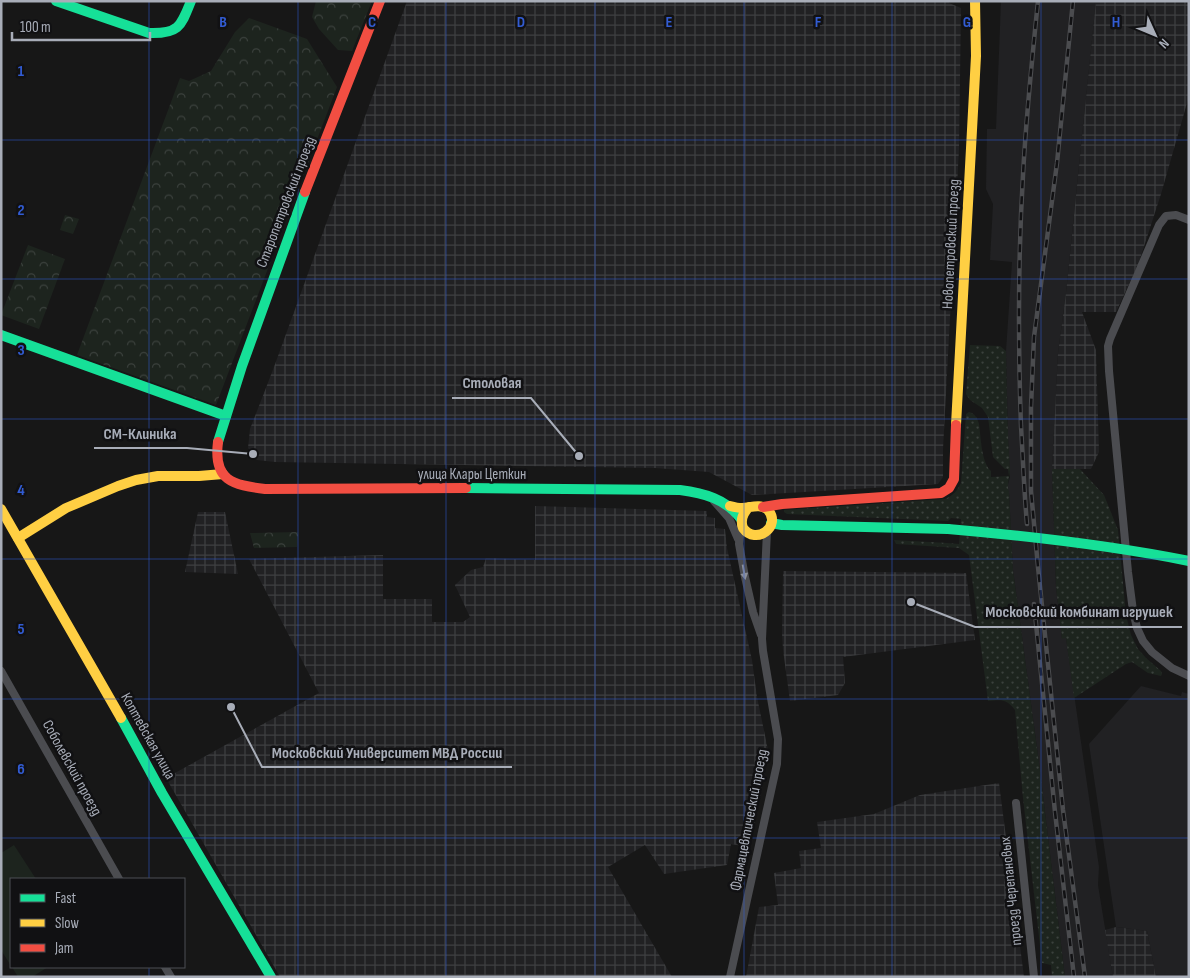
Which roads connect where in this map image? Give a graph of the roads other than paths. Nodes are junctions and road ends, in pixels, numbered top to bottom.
1 (56, 1) edge
2 (191, 1) edge
3 (380, 1) edge
4 (976, 1) edge
5 (1189, 220) edge
6 (1, 335) edge
7 (226, 416) junction
8 (223, 474) junction
9 (709, 496) junction
10 (724, 504) junction
11 (749, 507) junction
12 (763, 507) junction
13 (1, 510) edge
14 (741, 521) junction
15 (769, 527) junction
16 (18, 538) junction
17 (739, 544) junction
18 (1189, 560) edge
19 (762, 639) junction
20 (1, 671) edge
21 (1187, 675) edge
22 (1016, 803) dead end
23 (118, 878) edge
24 (271, 977) edge
25 (730, 977) edge
26 (1034, 977) edge

1 - 2 street
3 - 7 street, Старопетровский проезд
4 - 12 street, Новопетровский проезд
5 - 21 street
6 - 7 street
7 - 8 street
8 - 9 street, улица Клары Цеткин
8 - 16 street
9 - 10 street, улица Клары Цеткин
9 - 17 street, Фармацевтический проезд
10 - 11 street, улица Клары Цеткин
10 - 14 street, улица Клары Цеткин
11 - 12 street
11 - 14 street
12 - 15 street
13 - 16 street, Коптевская улица
14 - 15 street
14 - 17 street, Фармацевтический проезд
15 - 18 street, bridge
15 - 19 street, Фармацевтический проезд
16 - 24 street, Коптевская улица
17 -> 19 street, Фармацевтический проезд
19 - 25 street, Фармацевтический проезд
20 - 23 street, Соболевский проезд
22 - 26 street, проезд Черепановых

